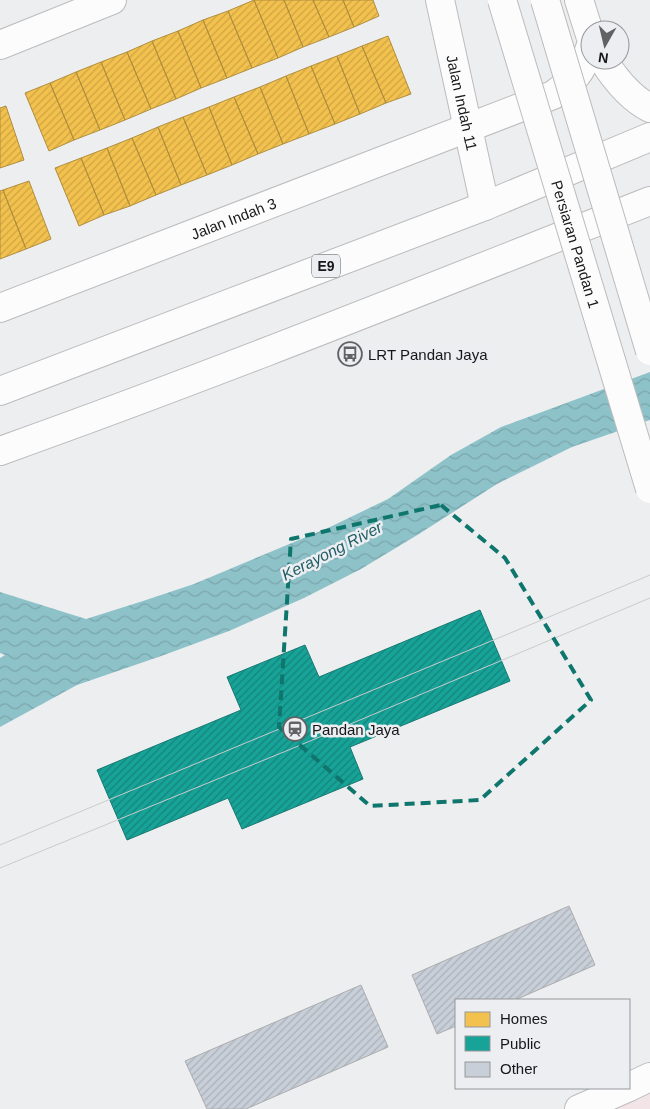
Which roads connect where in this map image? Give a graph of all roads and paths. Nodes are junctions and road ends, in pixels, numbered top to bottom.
1 (112, 0) edge
2 (440, 0) edge
3 (502, 0) edge
4 (546, 0) edge
5 (579, 0) edge
6 (585, 20) edge
7 (0, 45) edge
8 (581, 70) edge
9 (609, 70) edge
10 (650, 108) edge
11 (467, 128) junction
12 (650, 137) edge
13 (650, 201) edge
14 (485, 206) junction
15 (0, 308) edge
16 (650, 351) edge
17 (0, 391) edge
18 (0, 451) edge
19 (650, 489) edge
20 (650, 1077) edge
21 (630, 1086) edge
22 (624, 1089) edge
23 (579, 1109) edge

1 - 7 main road
2 - 11 main road, Jalan Indah 11
3 - 19 main road, Persiaran Pandan 1, bridge
4 - 16 main road, bridge
5 - 6 main road
8 - 11 main road, Jalan Indah 3
9 - 10 main road
11 - 14 main road, Jalan Indah 11
11 - 15 main road, Jalan Indah 3
12 - 14 main road, E9
13 - 18 main road
14 - 17 main road, E9
20 - 21 main road
22 - 23 main road

